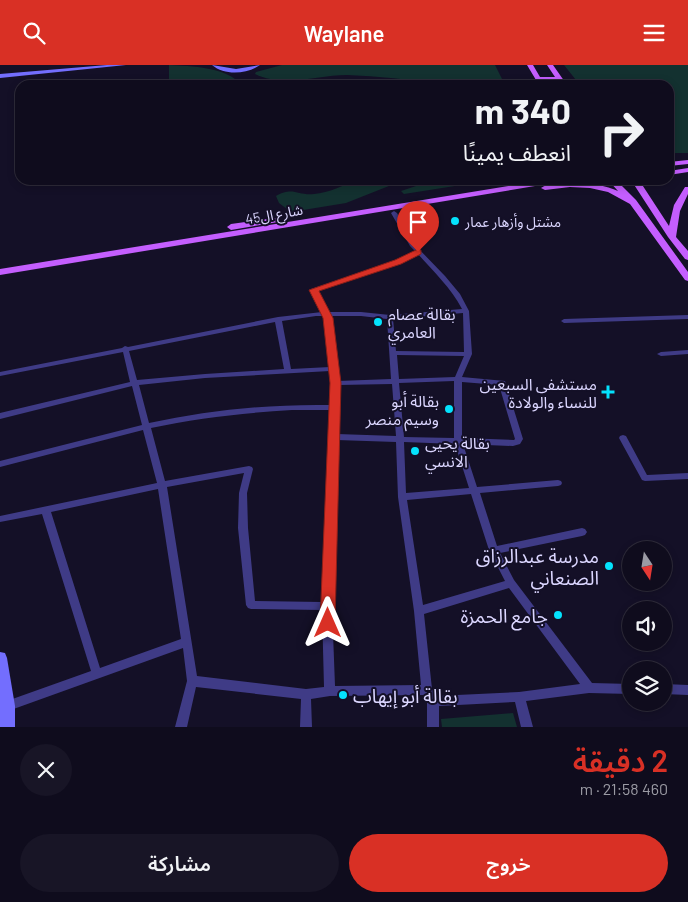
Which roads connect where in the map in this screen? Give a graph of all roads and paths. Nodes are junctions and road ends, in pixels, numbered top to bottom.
1 (98, 65) edge
2 (124, 65) edge
3 (258, 65) edge
4 (268, 65) edge
5 (213, 66) edge
6 (531, 67) edge
7 (551, 67) edge
8 (249, 69) junction
9 (0, 74) edge
10 (538, 80) edge
11 (541, 80) edge
12 (555, 80) edge
13 (560, 80) edge
14 (688, 158) edge
15 (674, 159) edge
16 (688, 163) edge
17 (674, 164) edge
18 (688, 170) edge
19 (674, 172) edge
20 (488, 185) edge
21 (511, 185) edge
22 (528, 185) edge
23 (554, 185) edge
24 (598, 185) edge
25 (617, 185) edge
26 (644, 185) edge
27 (688, 189) edge
28 (633, 202) junction
29 (394, 213) junction
30 (298, 221) junction
31 (672, 237) junction
32 (418, 252) junction
33 (688, 257) edge
34 (0, 265) edge
35 (0, 272) edge
36 (688, 278) edge
37 (466, 311) junction
38 (326, 314) junction
39 (390, 317) junction
40 (688, 317) edge
41 (278, 319) junction
42 (564, 321) dead end
43 (124, 349) junction
44 (688, 352) edge
45 (392, 353) junction
46 (468, 354) junction
47 (661, 354) dead end
48 (334, 369) junction
49 (288, 372) junction
50 (0, 374) edge
51 (458, 379) junction
52 (394, 382) junction
53 (134, 383) junction
54 (335, 383) junction
55 (335, 408) junction
56 (0, 416) edge
57 (144, 426) junction
58 (334, 437) junction
59 (623, 438) dead end
60 (400, 440) junction
61 (458, 441) junction
62 (0, 464) edge
63 (688, 477) edge
64 (558, 483) dead end
65 (162, 485) junction
66 (475, 491) junction
67 (402, 497) junction
68 (46, 511) junction
69 (0, 519) edge
70 (582, 532) dead end
71 (494, 550) junction
72 (511, 583) junction
73 (327, 606) junction
74 (419, 611) junction
75 (187, 642) junction
76 (0, 658) edge
77 (97, 674) junction
78 (192, 681) junction
79 (589, 688) junction
80 (622, 689) edge
81 (672, 689) edge
82 (428, 690) junction
83 (688, 690) edge
84 (330, 691) junction
85 (306, 694) junction
86 (519, 697) junction
87 (433, 701) junction
88 (8, 706) junction
89 (7, 727) edge
90 (181, 727) edge
91 (306, 727) edge
92 (433, 727) edge
93 (527, 727) edge

1 - 9 street
2 - 9 street
3 - 8 street
4 - 8 street
5 - 8 street
6 - 7 main road
6 - 10 main road
7 - 13 main road
11 - 12 main road
14 - 15 main road
16 - 17 main road
18 - 19 main road
20 - 30 main road
21 - 30 main road, شارع ال45
22 - 30 main road, شارع ال45
23 - 29 main road
24 - 28 main road
25 - 28 main road
26 - 31 main road
27 - 31 main road
28 - 36 main road
29 - 30 main road
29 - 32 street
30 - 34 main road, شارع ال45
30 - 35 main road, شارع ال45
31 - 33 main road
32 - 37 street
32 - 38 street
37 - 39 street
37 - 46 street
38 - 39 street
38 - 41 street
38 - 48 street
39 - 45 street
40 - 42 street
41 - 43 street
41 - 49 street
43 - 50 street
43 - 53 street
44 - 47 street
45 - 46 street
45 - 52 street
46 - 51 street
48 - 49 street
48 - 54 street
49 - 53 street
51 - 52 street
51 - 61 street
51 - 61 street
52 - 54 street
52 - 60 street
53 - 56 street
53 - 57 street
54 - 55 street
55 - 57 street
55 - 58 street
57 - 62 street
57 - 65 street
58 - 60 street
58 - 73 street
59 - 63 street
60 - 61 street
60 - 67 street
61 - 66 street
64 - 66 street
65 - 68 street
65 - 73 street
65 - 75 street
66 - 67 street
66 - 71 street
67 - 74 street
68 - 69 street
68 - 77 street
70 - 71 street
71 - 72 street
72 - 74 street
72 - 79 street
73 - 84 street
74 - 82 street
75 - 77 street
75 - 78 street
76 - 88 street
77 - 88 street
78 - 85 street
78 - 90 street
79 - 80 street
79 - 86 street
81 - 83 street
82 - 84 street
82 - 87 street
84 - 85 street
85 - 91 street
86 - 87 street
86 - 93 street
87 - 92 street
88 - 89 street

